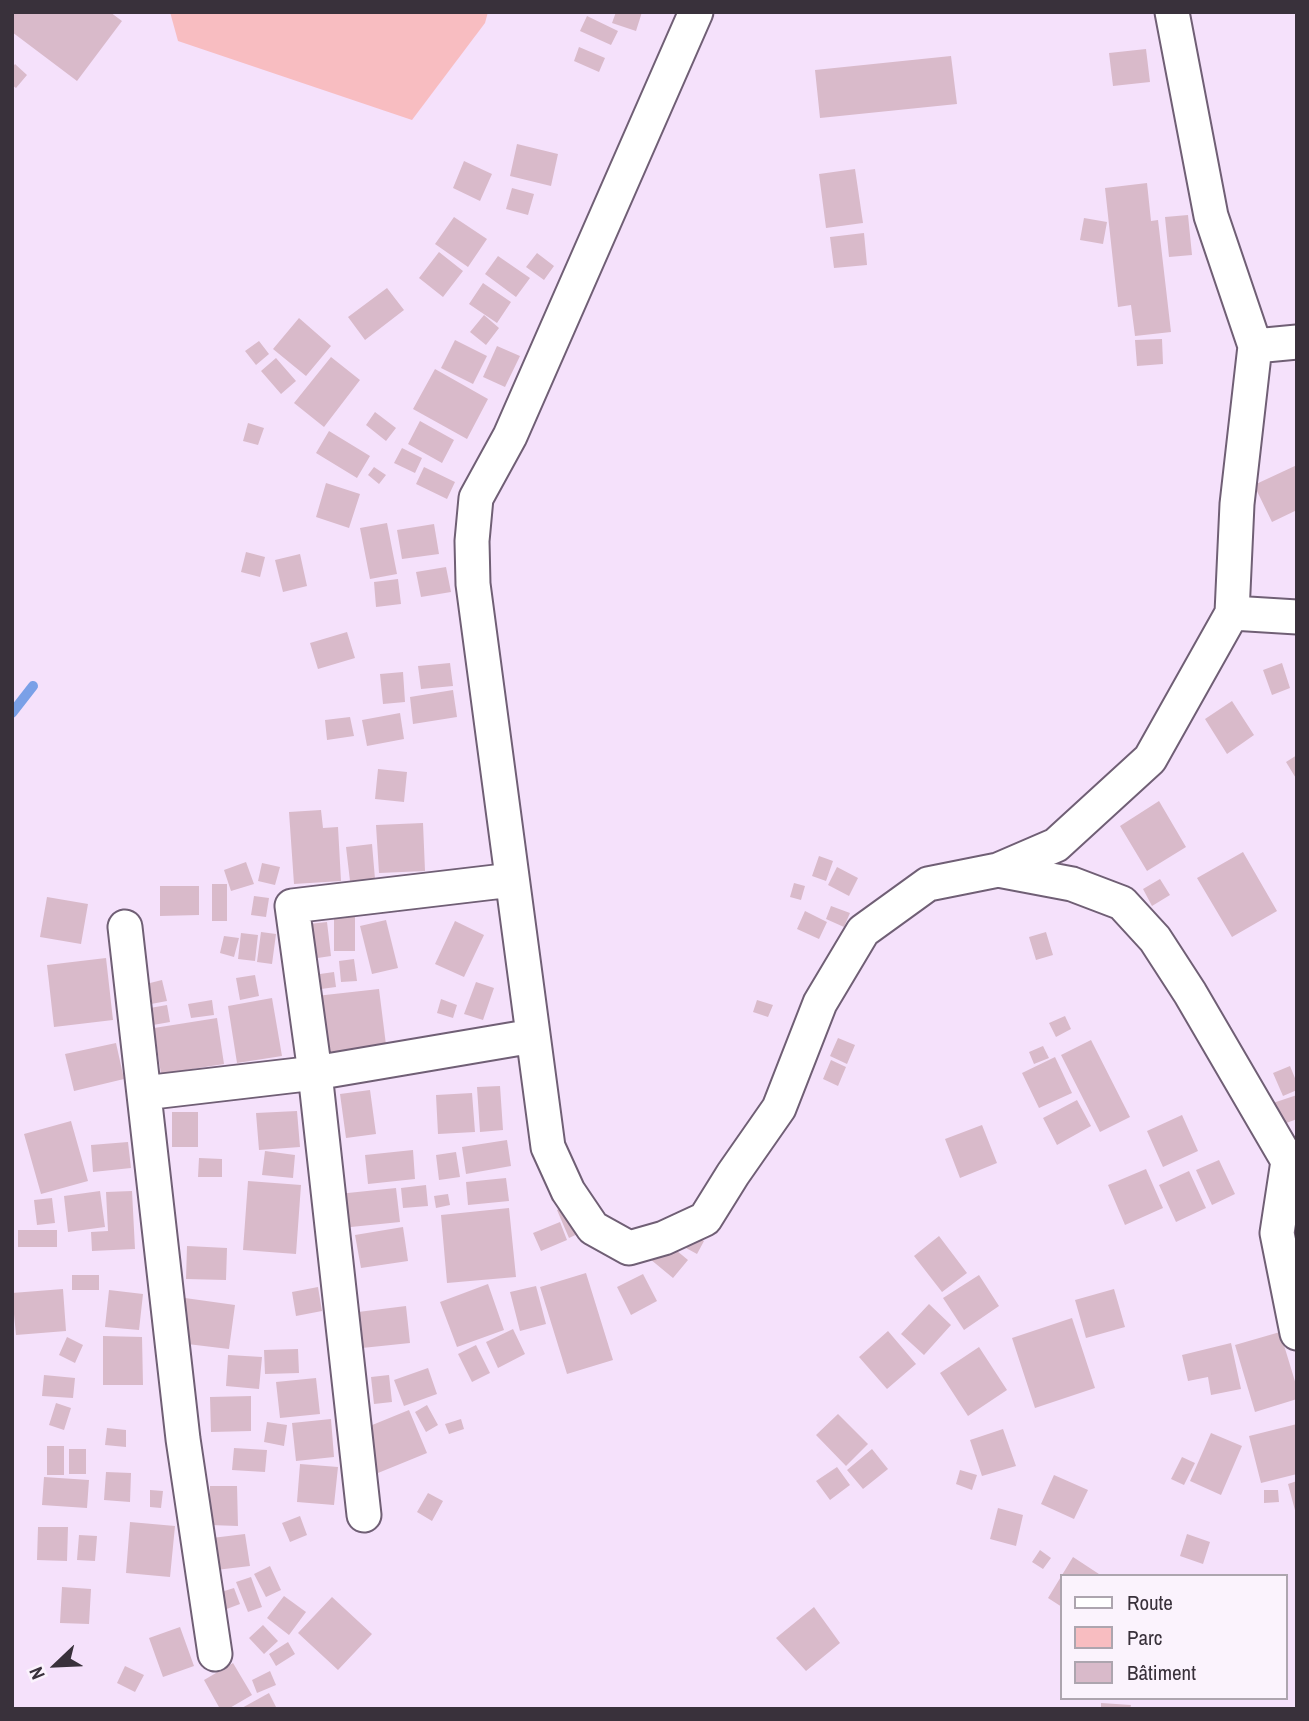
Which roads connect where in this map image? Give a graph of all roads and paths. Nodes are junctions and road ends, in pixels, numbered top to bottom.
1 (695, 12) edge
2 (1172, 12) edge
3 (1297, 342) edge
4 (1255, 346) junction
5 (1232, 612) junction
6 (1297, 617) edge
7 (998, 870) junction
8 (512, 880) junction
9 (125, 927) dead end
10 (533, 1036) junction
11 (315, 1073) junction
12 (144, 1093) junction
13 (1292, 1165) edge
14 (1297, 1332) edge
15 (364, 1515) dead end
16 (215, 1654) dead end

1 - 8 street
2 - 4 street
3 - 4 street
4 - 5 street
5 - 6 street
5 - 7 street
7 - 10 street
7 - 13 street
8 - 10 street
8 - 11 street
9 - 12 street
10 - 11 street
11 - 12 street
11 - 15 street
12 - 16 street
13 - 14 street

